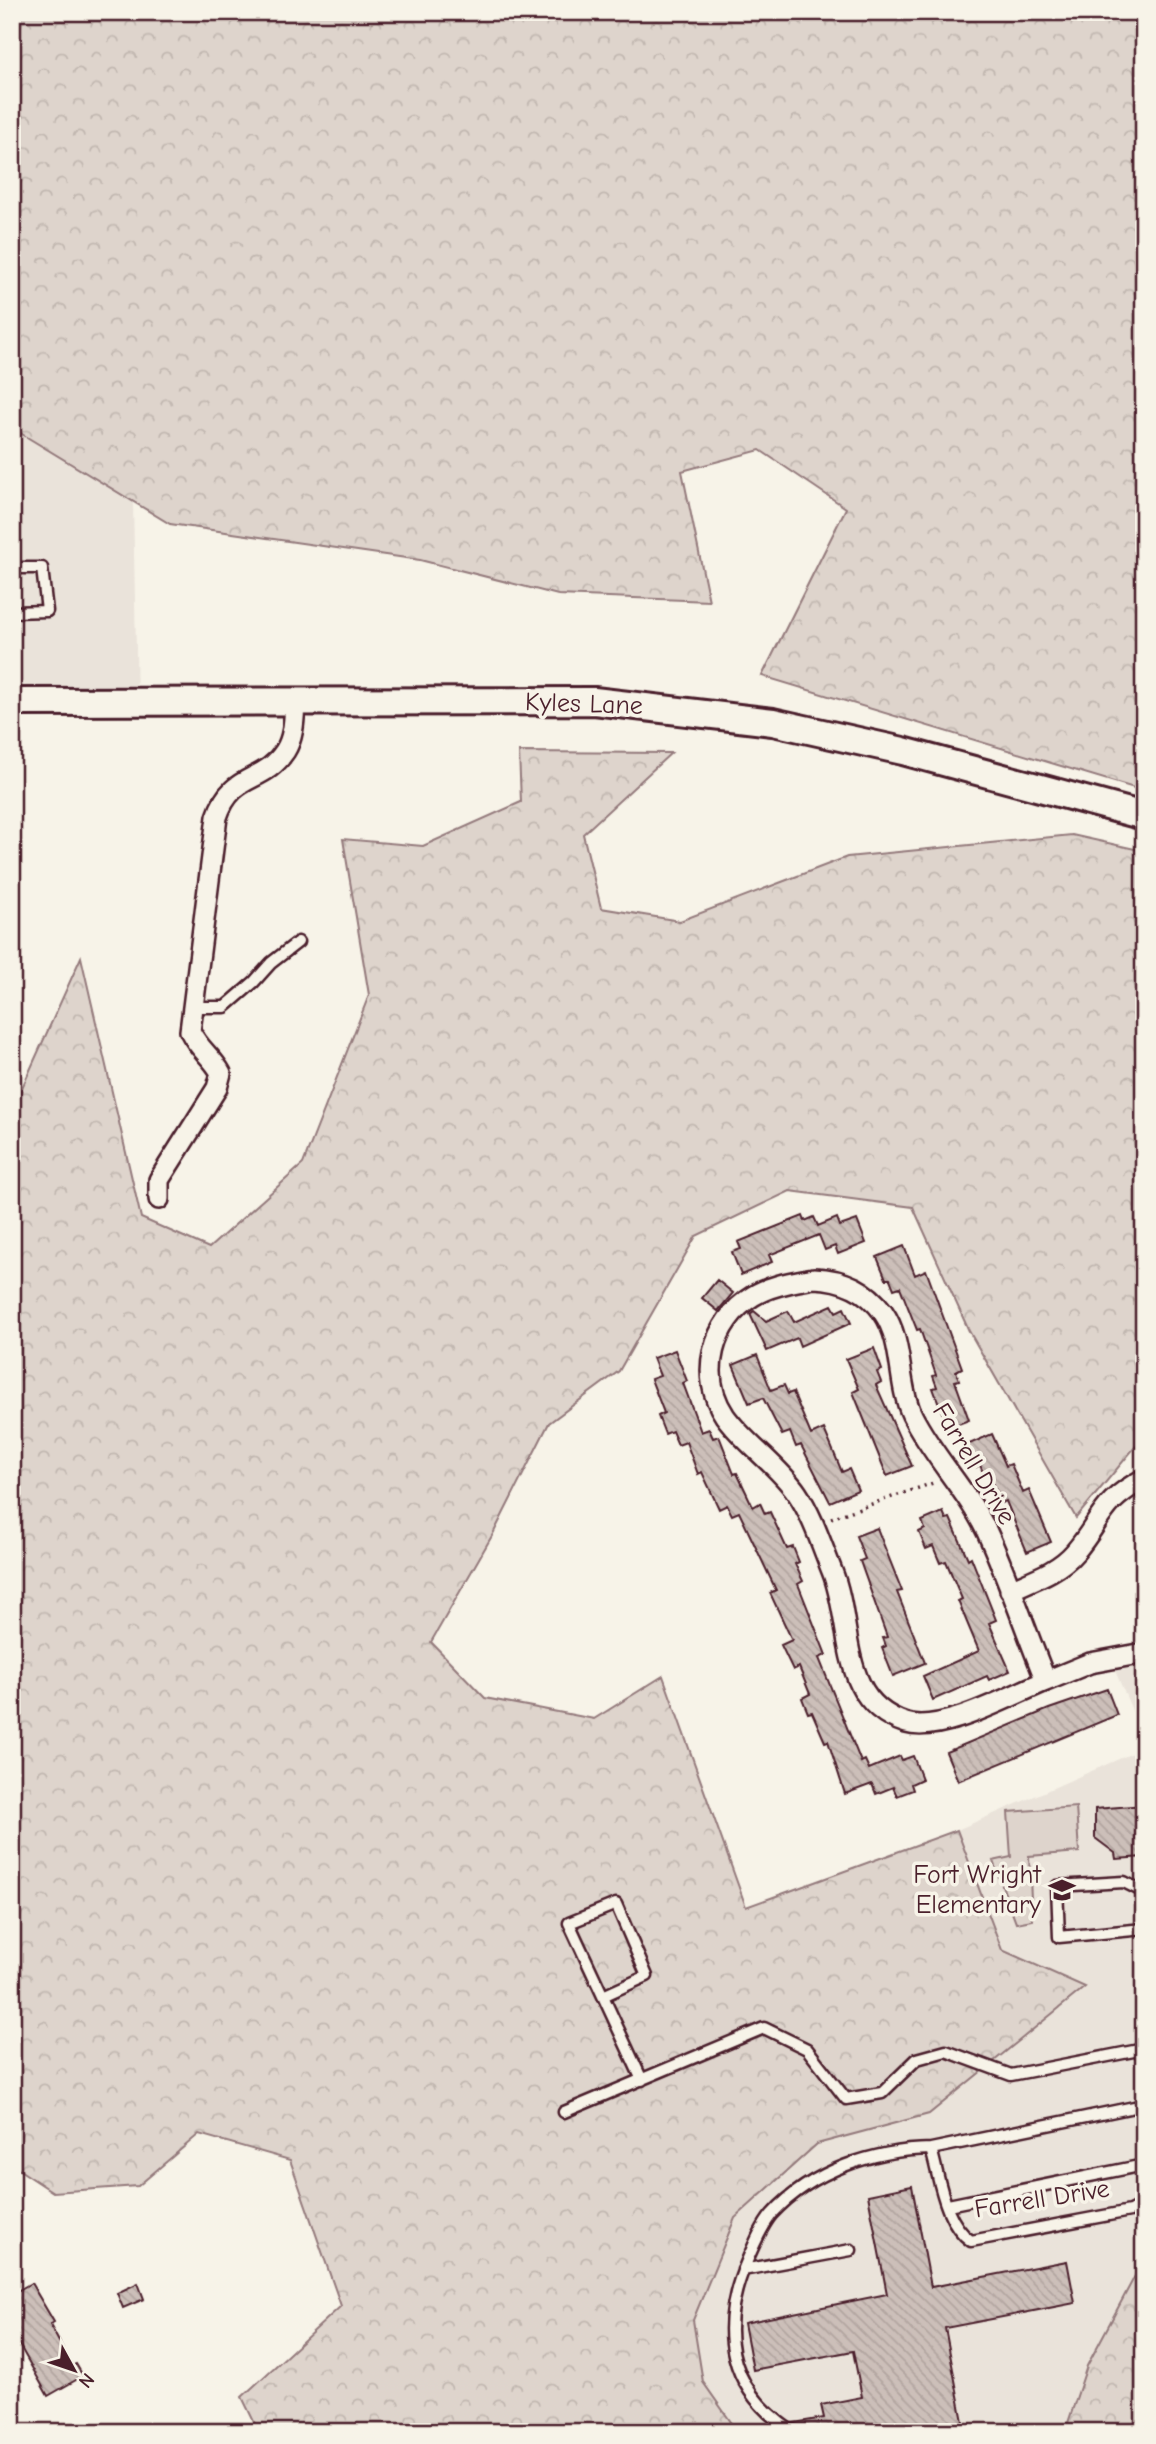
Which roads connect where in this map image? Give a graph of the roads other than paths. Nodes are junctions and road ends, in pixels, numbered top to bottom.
1 (12, 568) edge
2 (12, 612) edge
3 (12, 702) edge
4 (295, 703) junction
5 (1144, 816) edge
6 (298, 942) dead end
7 (193, 1007) junction
8 (159, 1199) dead end
9 (1144, 1479) edge
10 (1010, 1590) junction
11 (1144, 1653) edge
12 (1046, 1681) junction
13 (1144, 1892) edge
14 (1144, 1929) edge
15 (603, 1996) junction
16 (1144, 2049) edge
17 (642, 2080) junction
18 (1144, 2105) edge
19 (564, 2112) dead end
20 (931, 2149) junction
21 (1144, 2165) edge
22 (1144, 2204) edge
23 (948, 2205) junction
24 (851, 2250) dead end
25 (743, 2270) junction
26 (793, 2432) edge

1 - 2 lane
3 - 4 main road, Kyles Lane
4 - 5 main road, Kyles Lane
4 - 7 street
6 - 7 lane
7 - 8 street
9 - 10 street
10 - 12 street, Farrell Drive
10 - 12 street, Farrell Drive
11 - 12 street, Farrell Drive
13 - 14 lane
15 - 15 lane
15 - 17 lane
16 - 17 lane
17 - 19 lane
18 - 20 lane
20 - 23 lane, Farrell Drive
20 - 25 lane
21 - 23 lane
22 - 23 lane, Farrell Drive
24 - 25 lane
25 - 26 lane

